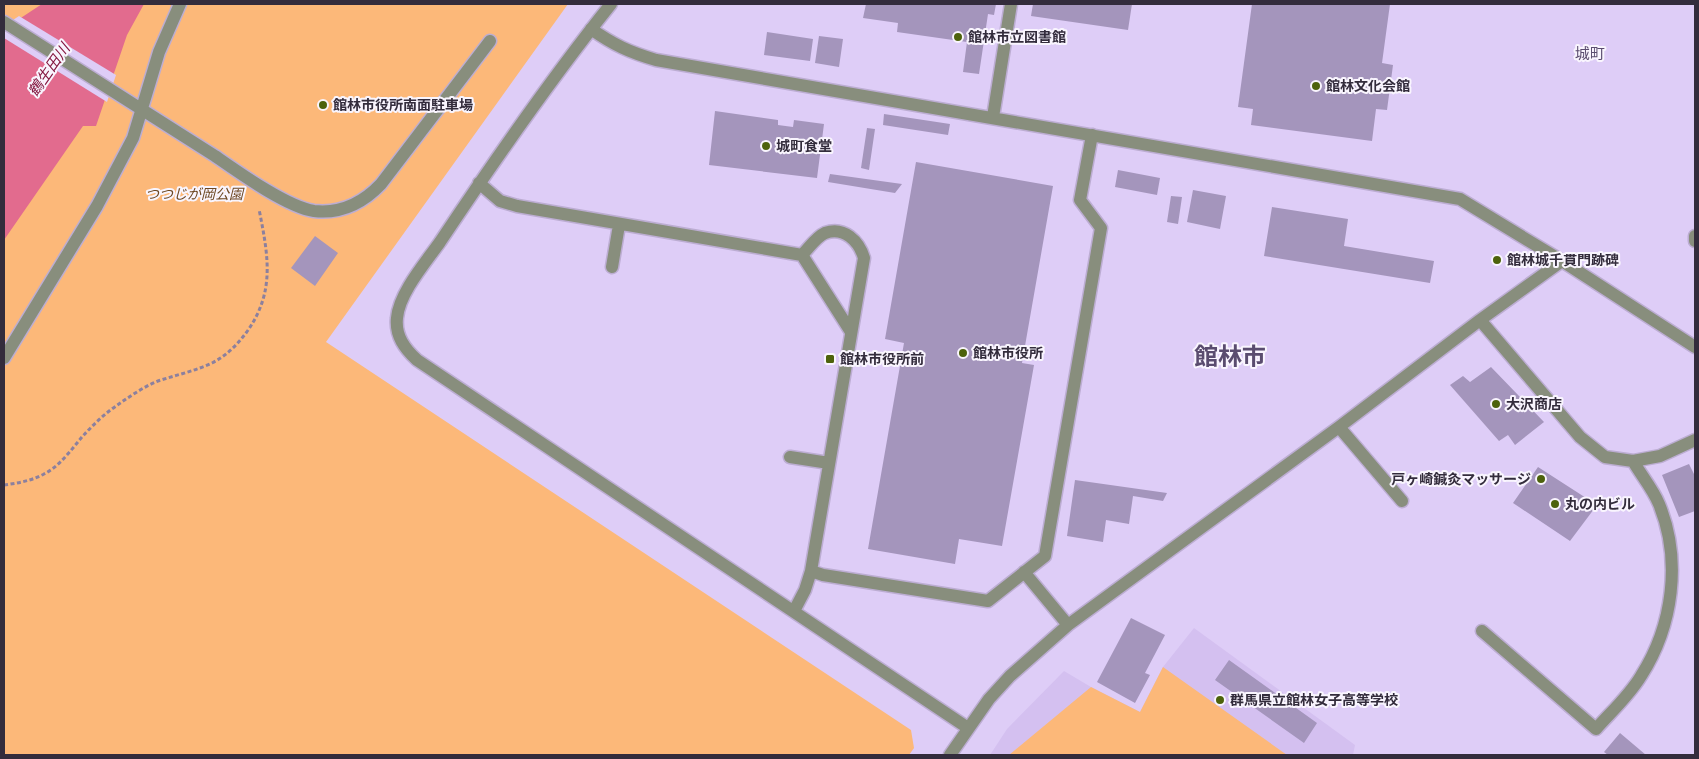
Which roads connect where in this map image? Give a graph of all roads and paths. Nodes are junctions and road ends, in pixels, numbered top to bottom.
1 (180, 4) edge
2 (611, 4) edge
3 (1011, 4) edge
4 (4, 22) edge
5 (591, 29) junction
6 (490, 41) dead end
7 (142, 110) junction
8 (993, 117) junction
9 (1092, 135) junction
10 (253, 181) junction
11 (479, 183) junction
12 (619, 225) junction
13 (1695, 236) edge
14 (1695, 242) edge
15 (802, 256) junction
16 (1562, 261) junction
17 (612, 267) dead end
18 (1480, 320) junction
19 (851, 332) junction
20 (1695, 347) edge
21 (4, 358) edge
22 (1339, 427) junction
23 (1695, 440) edge
24 (790, 457) dead end
25 (1633, 461) junction
26 (829, 463) junction
27 (4, 485) edge
28 (1402, 501) dead end
29 (811, 571) junction
30 (1024, 572) junction
31 (794, 612) junction
32 (1068, 625) junction
33 (1482, 631) dead end
34 (968, 728) junction
35 (950, 755) edge

1 - 7 street
2 - 5 street
3 - 8 street
4 - 7 street
5 - 8 street
5 - 11 street
6 - 10 street
7 - 10 street
7 - 21 street
8 - 9 street
9 - 16 street
9 - 30 street
10 - 27 path
11 - 12 street
11 - 31 street
12 - 15 street
12 - 17 street
13 - 14 street
15 - 19 street
15 - 19 street
16 - 18 street
16 - 20 street
18 - 22 street
18 - 25 street
19 - 26 street
22 - 28 street
22 - 32 street
23 - 25 street
24 - 26 street
25 - 33 street
26 - 29 street
29 - 30 street
29 - 31 street
30 - 32 street
31 - 34 street
32 - 34 street
34 - 35 street

